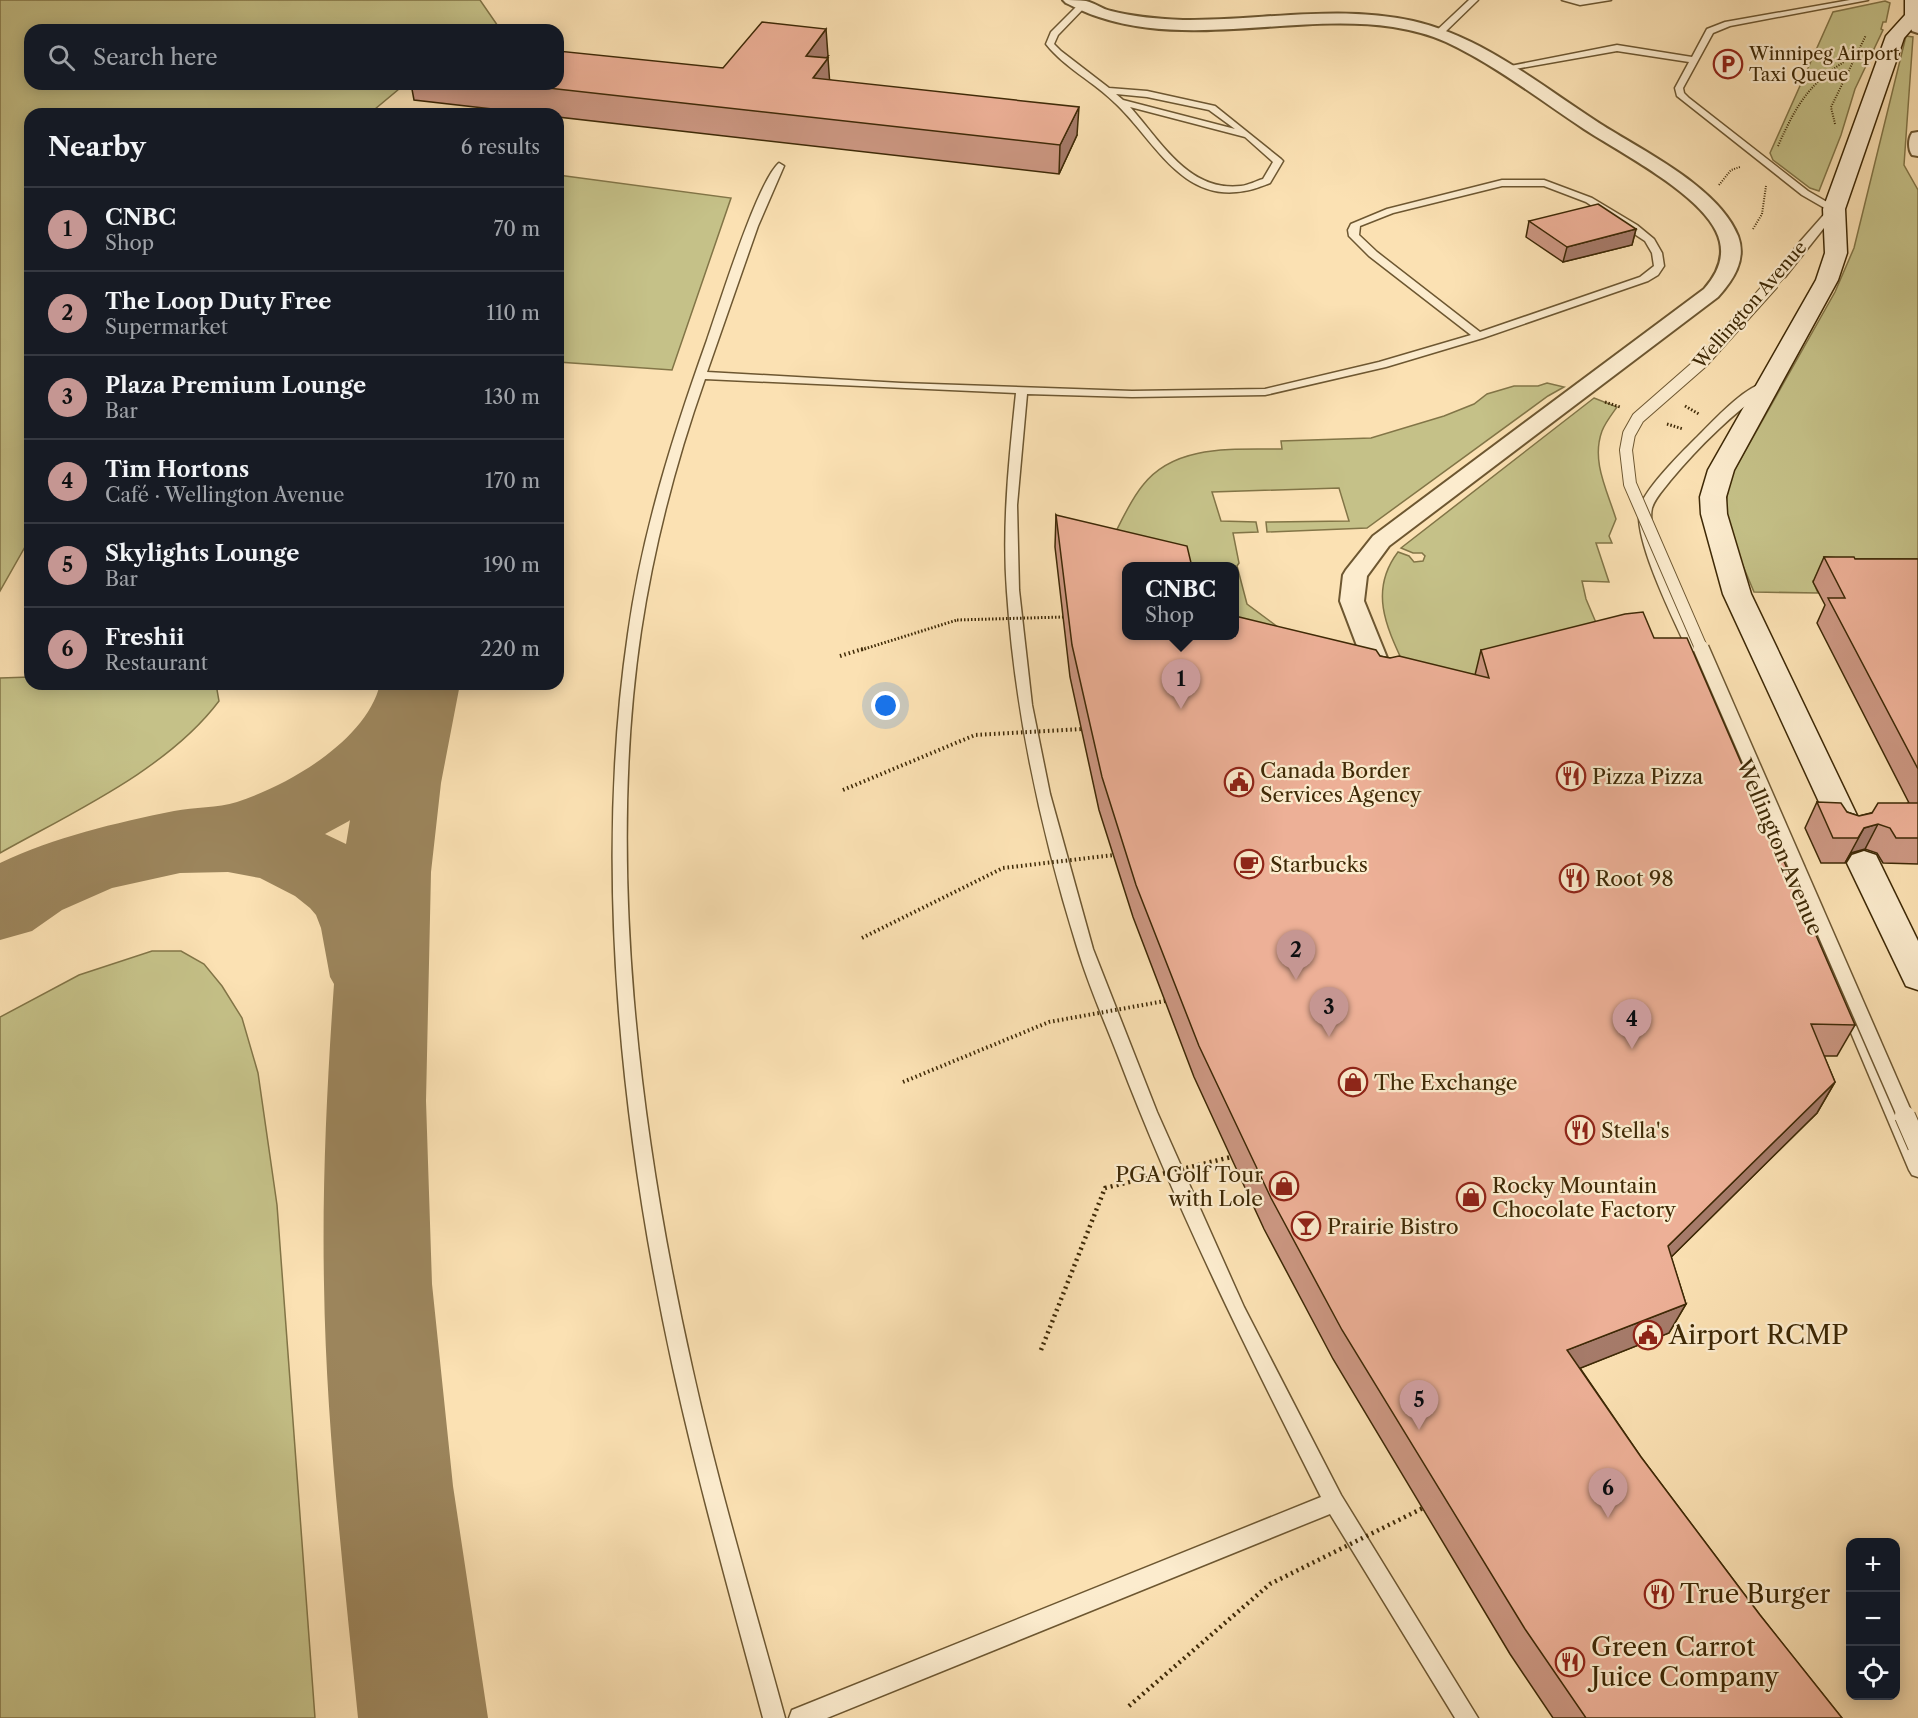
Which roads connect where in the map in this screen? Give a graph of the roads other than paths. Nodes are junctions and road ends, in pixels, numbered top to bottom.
1 (1474, 0) edge
2 (1566, 0) edge
3 (1607, 0) edge
4 (1864, 0) edge
5 (1077, 3) edge
6 (1916, 16) edge
7 (1439, 33) junction
8 (1694, 60) junction
9 (1504, 68) junction
10 (1105, 90) junction
11 (1121, 102) junction
12 (1248, 135) junction
13 (1918, 137) edge
14 (1918, 151) edge
15 (778, 166) dead end
16 (1834, 209) junction
17 (1479, 336) junction
18 (699, 375) junction
19 (1773, 379) junction
20 (1022, 389) junction
21 (1383, 680) edge
22 (1847, 828) edge
23 (1864, 863) dead end
24 (1918, 977) edge
25 (1918, 1146) edge
26 (1918, 1170) edge
27 (1334, 1502) junction
28 (774, 1718) edge
29 (800, 1718) edge
30 (1467, 1718) edge

1 - 7 lane
2 - 3 lane
4 - 8 lane
5 - 7 street
5 - 10 lane
6 - 16 main road, Wellington Avenue
7 - 9 street
8 - 9 lane
8 - 16 lane
9 - 21 street
10 - 11 lane
10 - 12 lane
11 - 12 lane
11 - 12 lane
13 - 14 street
15 - 18 lane
16 - 19 main road, Wellington Avenue
16 - 25 lane, Wellington Avenue, bridge
17 - 17 lane
17 - 20 lane
18 - 20 lane
18 - 28 lane
19 - 22 main road, Wellington Avenue
19 - 26 lane, Wellington Avenue
20 - 27 lane
23 - 24 main road
27 - 29 lane
27 - 30 lane

